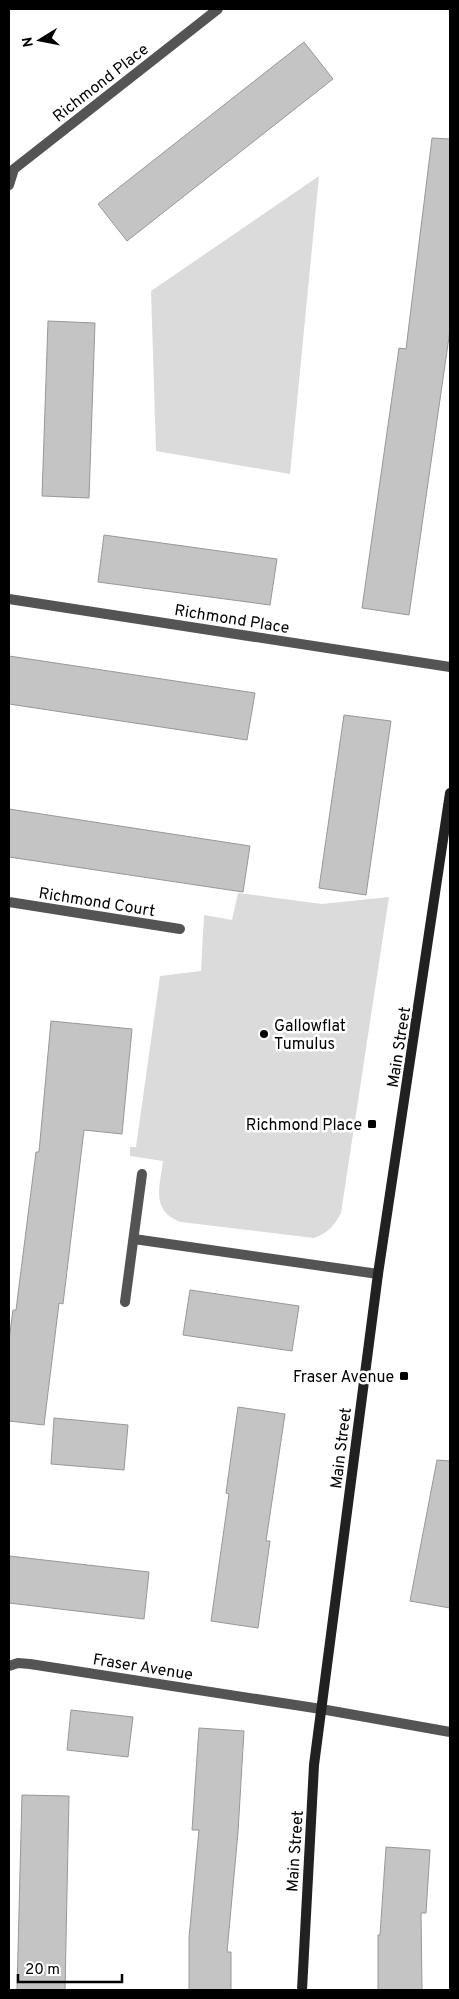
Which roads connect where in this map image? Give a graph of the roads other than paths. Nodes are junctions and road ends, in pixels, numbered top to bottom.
1 (218, 9) edge
2 (9, 185) edge
3 (9, 599) edge
4 (450, 667) edge
5 (450, 793) edge
6 (9, 902) edge
7 (180, 929) dead end
8 (142, 1174) dead end
9 (134, 1239) junction
10 (378, 1274) junction
11 (125, 1302) dead end
12 (9, 1666) edge
13 (321, 1709) junction
14 (450, 1732) edge
15 (302, 1990) edge

1 - 2 street, Richmond Place
3 - 4 street, Richmond Place
5 - 10 main road, Main Street
6 - 7 street, Richmond Court
8 - 9 street
9 - 10 street
9 - 11 street
10 - 13 main road, Main Street
12 - 13 street, Fraser Avenue
13 - 14 street, Fraser Avenue
13 - 15 main road, Main Street

